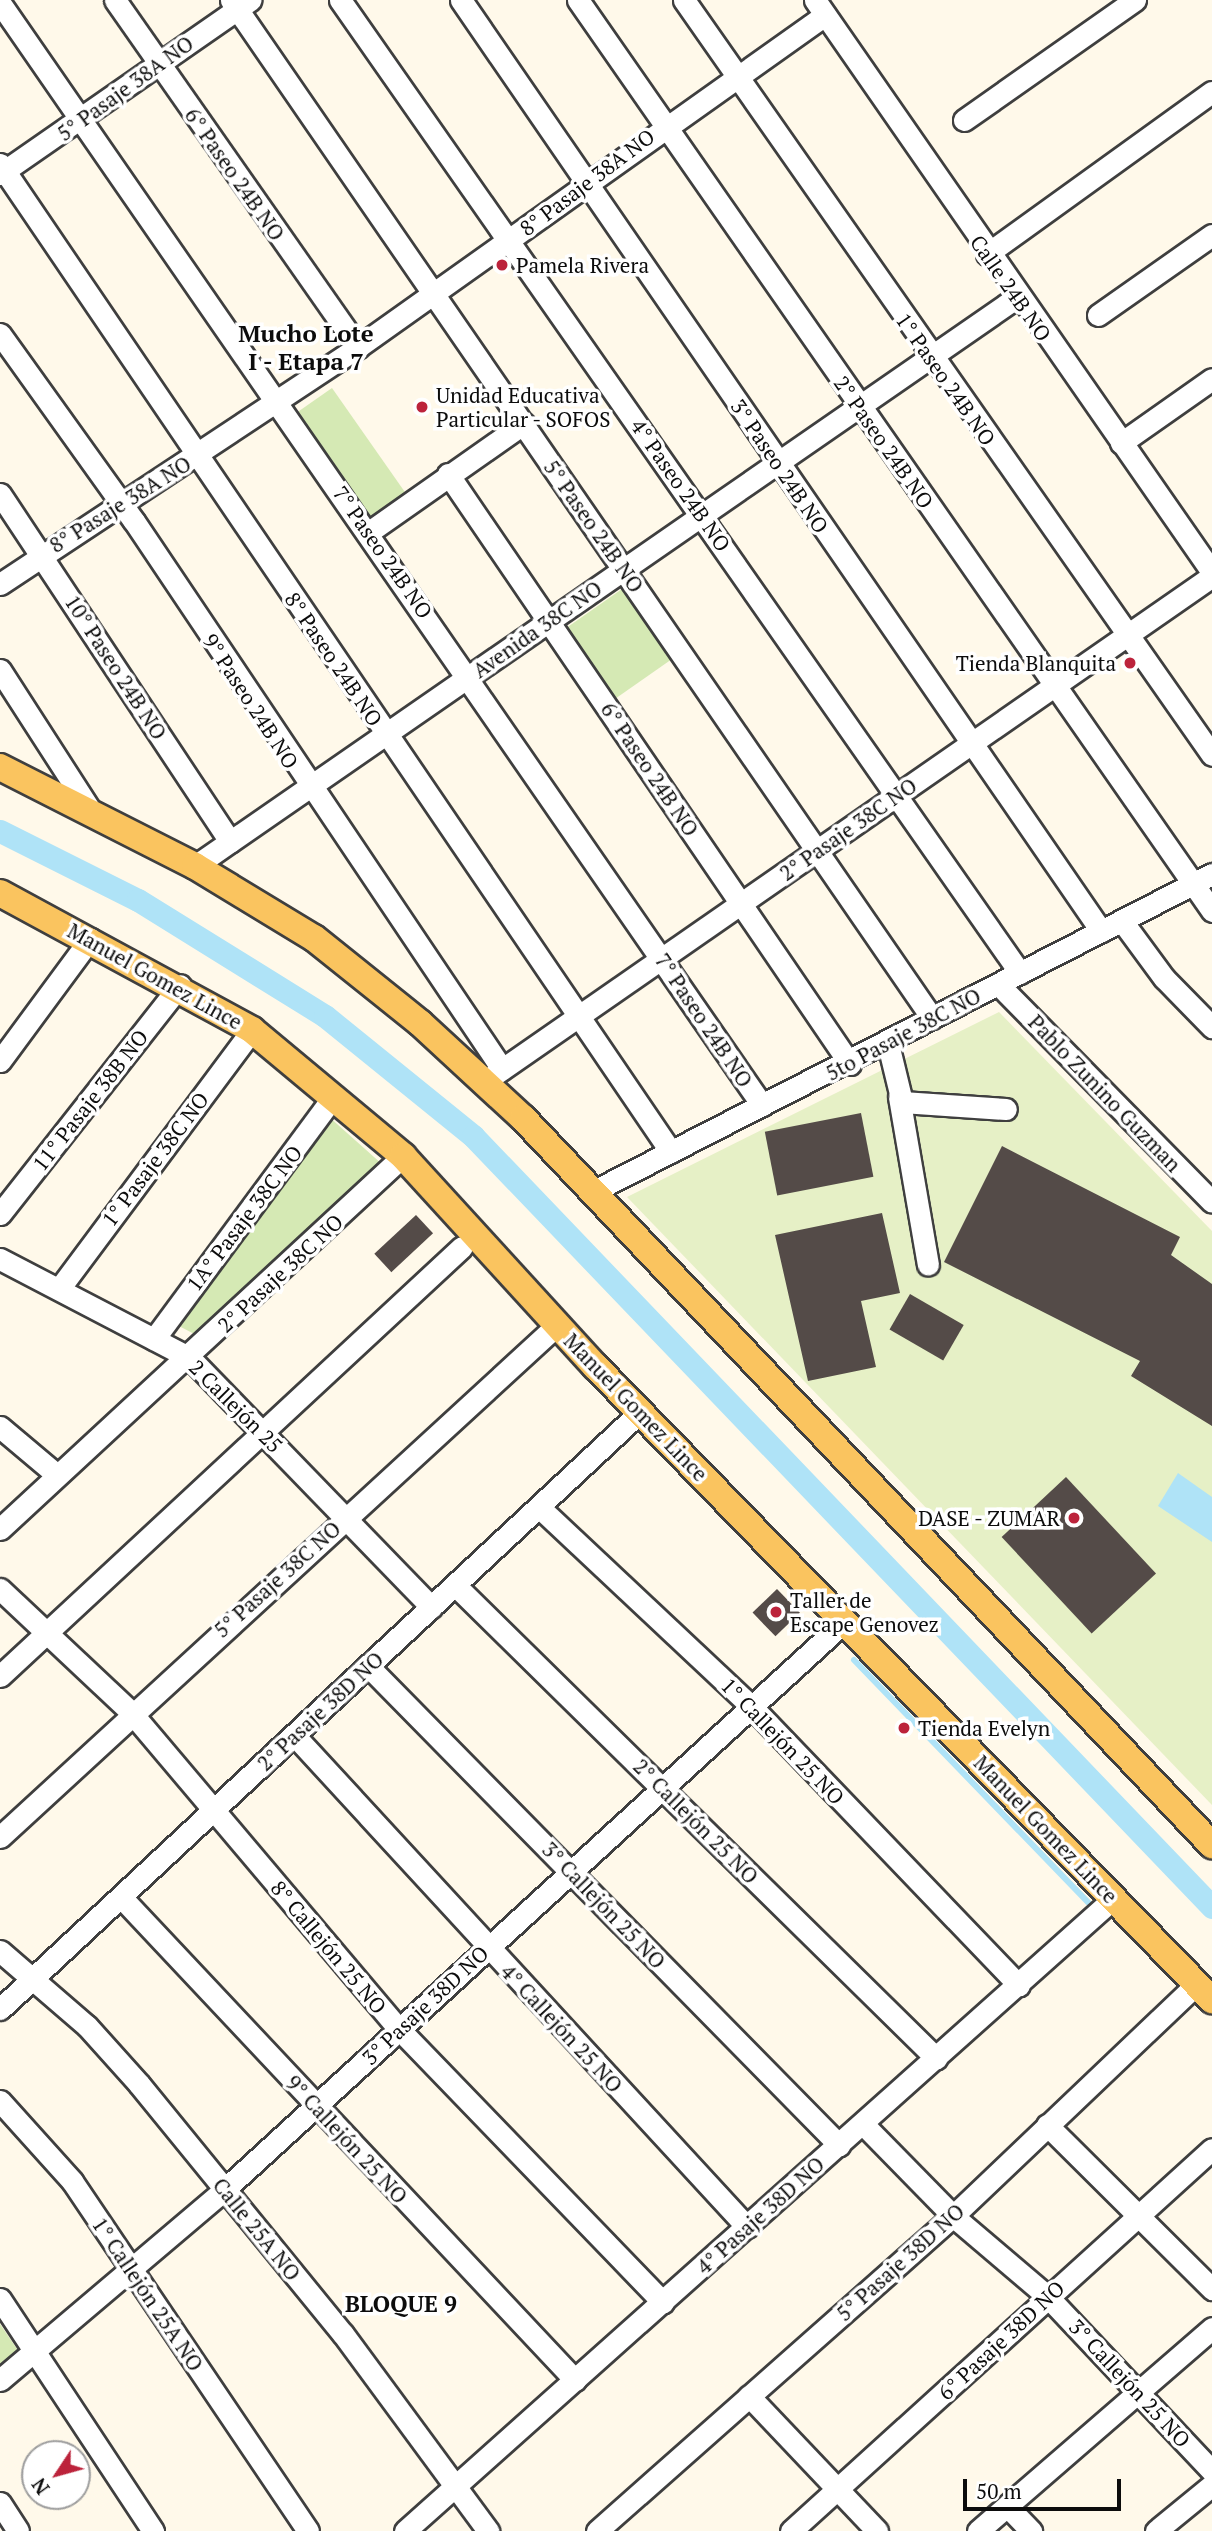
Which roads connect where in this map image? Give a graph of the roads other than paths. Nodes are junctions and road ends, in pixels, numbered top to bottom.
1 (115, 0) edge
2 (340, 0) edge
3 (461, 0) edge
4 (578, 0) edge
5 (684, 0) edge
6 (1135, 0) edge
7 (0, 3) edge
8 (240, 3) edge
9 (820, 8) edge
10 (158, 62) junction
11 (734, 76) junction
12 (1212, 92) edge
13 (964, 120) dead end
14 (82, 121) junction
15 (664, 125) junction
16 (1, 170) edge
17 (586, 182) junction
18 (1212, 235) edge
19 (511, 239) junction
20 (987, 254) junction
21 (434, 292) junction
22 (1017, 298) junction
23 (1098, 316) dead end
24 (0, 334) edge
25 (358, 347) junction
26 (930, 357) junction
27 (1212, 379) edge
28 (277, 400) junction
29 (859, 406) junction
30 (524, 423) junction
31 (1121, 443) junction
32 (195, 457) junction
33 (778, 463) junction
34 (448, 474) junction
35 (0, 494) edge
36 (119, 505) junction
37 (702, 515) junction
38 (369, 532) junction
39 (41, 553) junction
40 (624, 569) junction
41 (1212, 574) edge
42 (0, 584) edge
43 (549, 621) junction
44 (1128, 635) junction
45 (0, 670) edge
46 (470, 676) junction
47 (1054, 686) junction
48 (384, 735) junction
49 (971, 744) junction
50 (1212, 755) edge
51 (0, 767) edge
52 (308, 788) junction
53 (897, 795) junction
54 (92, 813) junction
55 (230, 842) junction
56 (817, 850) junction
57 (195, 866) junction
58 (1212, 874) edge
59 (1192, 885) junction
60 (1, 895) edge
61 (742, 903) junction
62 (1212, 911) edge
63 (1122, 921) junction
64 (1101, 931) junction
65 (90, 939) junction
66 (662, 958) junction
67 (1020, 973) junction
68 (998, 984) junction
69 (180, 985) junction
70 (578, 1016) junction
71 (932, 1018) junction
72 (1212, 1027) edge
73 (253, 1030) junction
74 (888, 1044) junction
75 (0, 1061) edge
76 (850, 1064) junction
77 (493, 1076) junction
78 (333, 1097) junction
79 (899, 1097) junction
80 (762, 1105) junction
81 (1006, 1109) dead end
82 (671, 1152) junction
83 (403, 1156) junction
84 (592, 1192) junction
85 (1212, 1202) edge
86 (0, 1214) edge
87 (462, 1247) dead end
88 (0, 1259) edge
89 (928, 1265) dead end
90 (59, 1289) junction
91 (557, 1325) junction
92 (154, 1339) junction
93 (190, 1358) junction
94 (640, 1412) junction
95 (0, 1427) edge
96 (264, 1433) junction
97 (57, 1475) junction
98 (539, 1507) junction
99 (344, 1518) junction
100 (0, 1529) edge
101 (455, 1584) junction
102 (0, 1588) edge
103 (432, 1607) junction
104 (843, 1623) junction
105 (48, 1632) junction
106 (369, 1666) junction
107 (0, 1676) edge
108 (751, 1706) junction
109 (130, 1711) junction
110 (295, 1735) junction
111 (663, 1788) junction
112 (214, 1810) junction
113 (0, 1837) edge
114 (1210, 1840) edge
115 (571, 1871) junction
116 (121, 1897) junction
117 (1114, 1898) junction
118 (487, 1948) junction
119 (0, 1951) edge
120 (35, 1977) junction
121 (1019, 1985) junction
122 (1204, 1992) edge
123 (0, 2009) edge
124 (398, 2029) junction
125 (936, 2058) junction
126 (0, 2102) edge
127 (315, 2106) junction
128 (863, 2124) junction
129 (1047, 2125) junction
130 (839, 2145) junction
131 (1212, 2149) edge
132 (225, 2189) junction
133 (953, 2216) junction
134 (1138, 2216) junction
135 (747, 2227) junction
136 (130, 2268) junction
137 (1212, 2289) edge
138 (1047, 2296) junction
139 (0, 2299) edge
140 (663, 2302) junction
141 (1212, 2328) edge
142 (34, 2349) junction
143 (0, 2380) edge
144 (575, 2380) junction
145 (1137, 2390) junction
146 (750, 2396) junction
147 (1212, 2471) edge
148 (1212, 2485) edge
149 (455, 2488) junction
150 (840, 2490) junction
151 (0, 2503) edge
152 (1007, 2506) junction
153 (18, 2531) edge
154 (153, 2531) edge
155 (307, 2531) edge
156 (405, 2531) edge
157 (488, 2531) edge
158 (597, 2531) edge
159 (791, 2531) edge
160 (877, 2531) edge
161 (978, 2531) edge
162 (1031, 2531) edge
163 (1156, 2531) edge

1 - 10 street, 6° Paseo 24B NO
2 - 19 street, 4° Paseo 24B NO
3 - 17 street, 3° Paseo 24B NO
4 - 15 street, 2° Paseo 24B NO
5 - 11 street, 1° Paseo 24B NO
6 - 13 street
7 - 14 street, 7° Paseo 24B NO
8 - 10 street, 5° Pasaje 38A NO
8 - 21 street, 5° Paseo 24B NO
9 - 11 street, 8° Pasaje 38A NO
9 - 20 street, Calle 24B NO
10 - 14 street, 5° Pasaje 38A NO
10 - 25 street, 6° Paseo 24B NO
11 - 15 street, 8° Pasaje 38A NO
11 - 26 street, 1° Paseo 24B NO
12 - 20 street
14 - 16 street, 5° Pasaje 38A NO
14 - 28 street, 7° Paseo 24B NO
15 - 17 street, 8° Pasaje 38A NO
15 - 29 street, 2° Paseo 24B NO
16 - 32 street, 8° Paseo 24B NO
17 - 19 street, 8° Pasaje 38A NO
17 - 33 street, 3° Paseo 24B NO
18 - 23 street
19 - 21 street, 8° Pasaje 38A NO
19 - 37 street, 4° Paseo 24B NO
20 - 22 street, Calle 24B NO
21 - 25 street, 8° Pasaje 38A NO
21 - 30 street, 5° Paseo 24B NO
22 - 26 street, Avenida 38C NO
22 - 31 street, Calle 24B NO
24 - 36 street, 9° Paseo 24B NO
25 - 28 street, 8° Pasaje 38A NO
26 - 29 street, Avenida 38C NO
26 - 44 street, 1° Paseo 24B NO
27 - 31 street
28 - 32 street, 8° Pasaje 38A NO
28 - 38 street, 7° Paseo 24B NO
29 - 33 street, Avenida 38C NO
29 - 47 street, 2° Paseo 24B NO
30 - 34 street
30 - 40 street, 5° Paseo 24B NO
31 - 41 street, Calle 24B NO
32 - 36 street, 8° Pasaje 38A NO
32 - 48 street, 8° Paseo 24B NO
33 - 37 street, Avenida 38C NO
33 - 49 street, 3° Paseo 24B NO
34 - 38 street
34 - 43 street, 6° Paseo 24B NO
35 - 39 street, 10° Paseo 24B NO
36 - 39 street, 8° Pasaje 38A NO
36 - 52 street, 9° Paseo 24B NO
37 - 40 street, Avenida 38C NO
37 - 53 street, 4° Paseo 24B NO
38 - 46 street, 7° Paseo 24B NO
39 - 42 street, 8° Pasaje 38A NO
39 - 55 street, 10° Paseo 24B NO
40 - 43 street, Avenida 38C NO
40 - 56 street, 5° Paseo 24B NO
41 - 44 street, 2° Pasaje 38C NO
43 - 46 street, Avenida 38C NO
43 - 61 street, 6° Paseo 24B NO
44 - 47 street, 2° Pasaje 38C NO
44 - 50 street, 1° Paseo 24B NO
45 - 54 street
46 - 48 street, Avenida 38C NO
46 - 66 street, 7° Paseo 24B NO
47 - 49 street, 2° Pasaje 38C NO
47 - 59 street, 2° Paseo 24B NO
48 - 52 street, Avenida 38C NO
48 - 70 street, 8° Paseo 24B NO
49 - 53 street, 2° Pasaje 38C NO
49 - 64 street, 3° Paseo 24B NO
51 - 54 main road
52 - 55 street, Avenida 38C NO
52 - 77 street, 9° Paseo 24B NO
53 - 56 street, 2° Pasaje 38C NO
53 - 67 street, 4° Paseo 24B NO
54 - 57 main road
55 - 57 street, Avenida 38C NO
56 - 61 street, 2° Pasaje 38C NO
56 - 71 street, 5° Paseo 24B NO
57 - 77 main road
58 - 59 street, 5to Pasaje 38C NO
59 - 62 street, 2° Paseo 24B NO
59 - 63 street, 5to Pasaje 38C NO
60 - 65 main road, Manuel Gomez Lince
61 - 66 street, 2° Pasaje 38C NO
61 - 76 street, 6° Paseo 24B NO
63 - 64 street, 5to Pasaje 38C NO
63 - 72 street
64 - 67 street, 5to Pasaje 38C NO
65 - 69 main road, Manuel Gomez Lince
65 - 75 street
66 - 70 street, 2° Pasaje 38C NO
66 - 80 street, 7° Paseo 24B NO
67 - 68 street, 5to Pasaje 38C NO
68 - 71 street, 5to Pasaje 38C NO
68 - 85 street, Pablo Zunino Guzman
69 - 73 main road, Manuel Gomez Lince
69 - 86 street, 11° Pasaje 38B NO
70 - 77 street, 2° Pasaje 38C NO
70 - 82 street, 8° Paseo 24B NO
71 - 74 street, 5to Pasaje 38C NO
73 - 78 main road, Manuel Gomez Lince
73 - 90 street, 1° Pasaje 38C NO
74 - 76 street, 5to Pasaje 38C NO
74 - 79 street
76 - 80 street, 5to Pasaje 38C NO
77 - 84 main road
78 - 83 main road, Manuel Gomez Lince
78 - 92 street, 1A° Pasaje 38C NO
79 - 81 street
79 - 89 street
80 - 82 street, 5to Pasaje 38C NO
82 - 84 street, 5to Pasaje 38C NO
83 - 91 main road, Manuel Gomez Lince
83 - 93 street, 2° Pasaje 38C NO
84 - 114 main road
87 - 96 street
88 - 90 street, 2 Callejón 25
90 - 92 street, 2 Callejón 25
91 - 94 main road, Manuel Gomez Lince
91 - 99 street, 5° Pasaje 38C NO
92 - 93 street, 2 Callejón 25
93 - 96 street, 2 Callejón 25
93 - 97 street, 2° Pasaje 38C NO
94 - 98 street, 2° Pasaje 38D NO
94 - 104 main road, Manuel Gomez Lince
95 - 97 street
96 - 99 street, 2 Callejón 25
96 - 105 street
97 - 100 street, 2° Pasaje 38C NO
98 - 101 street, 2° Pasaje 38D NO
98 - 108 street, 1° Callejón 25 NO
99 - 103 street, 2 Callejón 25
99 - 109 street, 5° Pasaje 38C NO
101 - 103 street, 2° Pasaje 38D NO
101 - 111 street, 2° Callejón 25 NO
102 - 105 street, 8° Callejón 25 NO
103 - 106 street, 2° Pasaje 38D NO
104 - 108 street, 3° Pasaje 38D NO
104 - 117 main road, Manuel Gomez Lince
105 - 107 street
105 - 109 street, 8° Callejón 25 NO
106 - 110 street, 2° Pasaje 38D NO
106 - 115 street, 3° Callejón 25 NO
108 - 111 street, 3° Pasaje 38D NO
108 - 121 street, 1° Callejón 25 NO
109 - 112 street, 8° Callejón 25 NO
109 - 113 street, 5° Pasaje 38C NO
110 - 112 street, 2° Pasaje 38D NO
110 - 118 street, 4° Callejón 25 NO
111 - 115 street, 3° Pasaje 38D NO
111 - 125 street, 2° Callejón 25 NO
112 - 116 street, 2° Pasaje 38D NO
112 - 124 street, 8° Callejón 25 NO
115 - 118 street, 3° Pasaje 38D NO
115 - 130 street, 3° Callejón 25 NO
116 - 120 street, 2° Pasaje 38D NO
116 - 127 street, 9° Callejón 25 NO
117 - 121 street, 4° Pasaje 38D NO
117 - 122 main road, Manuel Gomez Lince
118 - 124 street, 3° Pasaje 38D NO
118 - 135 street, 4° Callejón 25 NO
119 - 120 street, Calle 25A NO
120 - 123 street, 2° Pasaje 38D NO
120 - 132 street, Calle 25A NO
121 - 125 street, 4° Pasaje 38D NO
122 - 129 street, 5° Pasaje 38D NO
124 - 127 street, 3° Pasaje 38D NO
124 - 140 street, 8° Callejón 25 NO
125 - 128 street, 4° Pasaje 38D NO
126 - 136 street, 1° Callejón 25A NO
127 - 132 street, 3° Pasaje 38D NO
127 - 144 street, 9° Callejón 25 NO
128 - 130 street, 4° Pasaje 38D NO
128 - 133 street, 3° Callejón 25 NO
129 - 133 street, 5° Pasaje 38D NO
129 - 134 street
130 - 135 street, 4° Pasaje 38D NO
131 - 134 street, 6° Pasaje 38D NO
132 - 136 street, 3° Pasaje 38D NO
132 - 149 street, Calle 25A NO
133 - 138 street, 3° Callejón 25 NO
133 - 146 street, 5° Pasaje 38D NO
134 - 137 street
134 - 138 street, 6° Pasaje 38D NO
135 - 140 street, 4° Pasaje 38D NO
136 - 142 street, 3° Pasaje 38D NO
136 - 155 street, 1° Callejón 25A NO
138 - 145 street, 3° Callejón 25 NO
138 - 150 street, 6° Pasaje 38D NO
139 - 142 street
140 - 144 street, 4° Pasaje 38D NO
141 - 145 street
142 - 143 street, 3° Pasaje 38D NO
142 - 154 street
144 - 149 street, 4° Pasaje 38D NO
145 - 147 street, 3° Callejón 25 NO
145 - 152 street
146 - 150 street
146 - 158 street, 5° Pasaje 38D NO
148 - 163 street
149 - 156 street, 4° Pasaje 38D NO
149 - 157 street, Calle 25A NO
150 - 159 street, 6° Pasaje 38D NO
150 - 160 street
151 - 153 street
152 - 161 street
152 - 162 street

